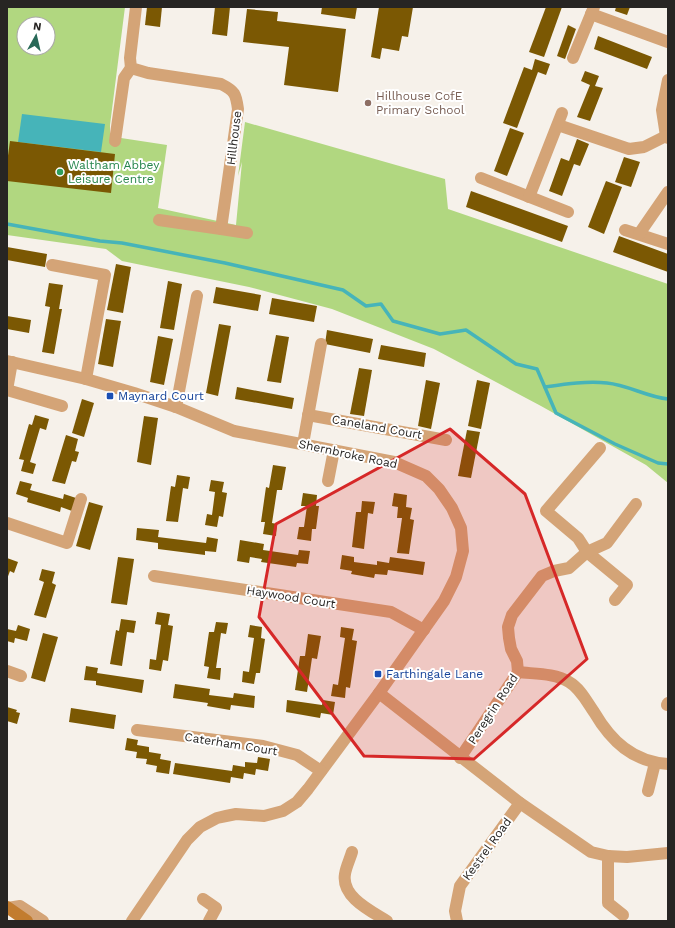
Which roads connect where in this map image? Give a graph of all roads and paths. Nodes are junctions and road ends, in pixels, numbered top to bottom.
1 (136, 7) edge
2 (593, 10) edge
3 (668, 42) edge
4 (573, 58) dead end
5 (131, 68) junction
6 (668, 80) edge
7 (667, 137) edge
8 (115, 141) dead end
9 (481, 178) dead end
10 (668, 192) edge
11 (529, 197) junction
12 (568, 212) dead end
13 (159, 220) dead end
14 (221, 229) junction
15 (625, 230) dead end
16 (248, 232) dead end
17 (639, 234) junction
18 (668, 244) edge
19 (52, 265) dead end
20 (196, 296) dead end
21 (321, 344) dead end
22 (10, 361) edge
23 (86, 380) junction
24 (7, 390) edge
25 (62, 406) dead end
26 (176, 407) junction
27 (308, 415) junction
28 (446, 440) dead end
29 (303, 444) junction
30 (600, 448) dead end
31 (334, 450) junction
32 (328, 481) dead end
33 (81, 499) dead end
34 (636, 504) dead end
35 (7, 523) edge
36 (587, 552) junction
37 (154, 576) dead end
38 (615, 600) dead end
39 (424, 630) junction
40 (7, 671) edge
41 (518, 672) junction
42 (21, 676) dead end
43 (379, 693) junction
44 (137, 730) dead end
45 (460, 758) junction
46 (655, 763) junction
47 (668, 764) edge
48 (321, 771) junction
49 (648, 791) dead end
50 (520, 803) junction
51 (352, 852) dead end
52 (668, 853) edge
53 (608, 856) junction
54 (203, 899) dead end
55 (8, 907) edge
56 (623, 915) dead end
57 (27, 921) edge
58 (43, 921) edge
59 (132, 921) edge
60 (209, 921) edge
61 (387, 921) edge
62 (457, 921) edge

1 - 5 street
2 - 3 street
2 - 4 street
5 - 8 street
5 - 14 street, Hillhouse
6 - 7 street
7 - 11 street
9 - 11 street
10 - 17 street
11 - 12 street
13 - 14 street
14 - 16 street
15 - 17 street
17 - 18 street
19 - 23 street
20 - 26 street
21 - 27 street
22 - 23 street, Shernbroke Road
22 - 24 street
23 - 26 street, Shernbroke Road
24 - 25 street
26 - 29 street, Shernbroke Road
27 - 28 street, Caneland Court
27 - 29 street
29 - 31 street, Shernbroke Road
30 - 36 street
31 - 32 street
31 - 39 street, Shernbroke Road
33 - 35 street
34 - 36 street, Peregrin Road
36 - 38 street
36 - 41 street, Peregrin Road
37 - 39 street, Haywood Court
39 - 43 street, Shernbroke Road
40 - 42 street
41 - 45 street, Peregrin Road
41 - 46 street
43 - 45 street
43 - 48 street, Shernbroke Road
44 - 48 street, Caterham Court
45 - 50 street
46 - 47 street
46 - 49 street
48 - 59 street, Shernbroke Road
50 - 53 street
50 - 62 street, Kestrel Road
51 - 61 street
52 - 53 street
53 - 56 street
54 - 60 street
55 - 57 street
55 - 58 street

